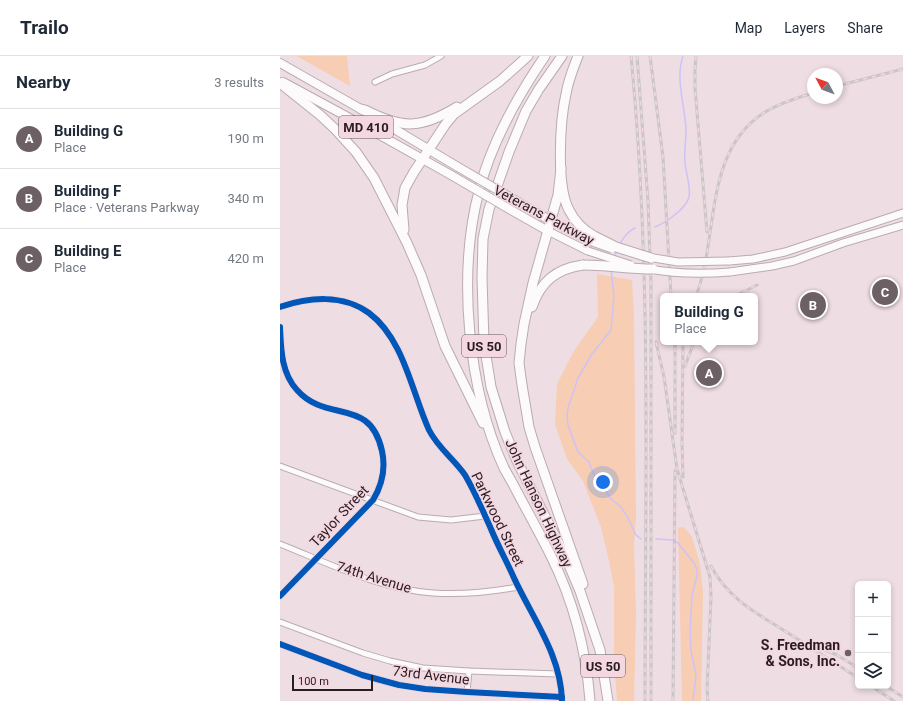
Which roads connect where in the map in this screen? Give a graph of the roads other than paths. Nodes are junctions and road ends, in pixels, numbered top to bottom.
1 (441, 56) edge
2 (528, 56) edge
3 (545, 56) edge
4 (562, 56) edge
5 (578, 56) edge
6 (280, 63) edge
7 (280, 82) edge
8 (375, 82) dead end
9 (493, 86) junction
10 (361, 109) junction
11 (429, 150) junction
12 (422, 160) junction
13 (561, 168) junction
14 (903, 213) edge
15 (551, 221) junction
16 (903, 225) edge
17 (548, 231) junction
18 (593, 239) junction
19 (407, 243) junction
20 (651, 258) joint
21 (653, 269) junction
22 (280, 307) edge
23 (280, 326) edge
24 (522, 385) junction
25 (280, 466) edge
26 (504, 468) junction
27 (373, 500) junction
28 (485, 516) junction
29 (280, 544) edge
30 (316, 558) junction
31 (518, 587) junction
32 (280, 596) edge
33 (280, 622) edge
34 (594, 632) junction
35 (280, 644) edge
36 (469, 671) junction
37 (558, 674) junction
38 (467, 692) junction
39 (562, 699) edge
40 (590, 701) edge
41 (608, 701) edge

1 - 8 street
2 - 9 highway
3 - 26 highway, John Hanson Highway / US 50
4 - 34 highway, John Hanson Highway / US 50
5 - 13 highway
6 - 10 main road, Veterans Parkway / MD 410
7 - 12 main road, Veterans Parkway / MD 410
7 - 19 highway
9 - 10 highway
9 - 11 highway
10 - 11 main road, Veterans Parkway / MD 410
11 - 12 highway
11 - 15 main road, Veterans Parkway / MD 410, bridge
12 - 17 main road, Veterans Parkway / MD 410, bridge
12 - 19 highway
13 - 15 highway
13 - 18 highway
14 - 20 main road, bridge
15 - 17 highway
15 - 18 main road, Veterans Parkway / MD 410
16 - 21 main road, Veterans Parkway / MD 410, bridge
17 - 21 main road, Veterans Parkway / MD 410, bridge
17 - 24 highway
18 - 20 highway, bridge
19 - 26 highway
21 - 24 highway, bridge
22 - 28 street, Parkwood Street
23 - 27 street, Taylor Street
24 - 34 highway
25 - 27 street
26 - 40 highway, John Hanson Highway / US 50
27 - 28 street
27 - 30 street, Taylor Street
28 - 31 street, Parkwood Street
29 - 30 street, 74th Avenue
30 - 31 street, 74th Avenue
30 - 32 street, Taylor Street
31 - 37 street, Parkwood Street
33 - 36 street, 73rd Avenue
34 - 41 highway, John Hanson Highway / US 50
35 - 38 street, 73rd Avenue
36 - 37 street, 73rd Avenue
36 - 38 street
37 - 39 street, Parkwood Street
38 - 39 street, 73rd Avenue

